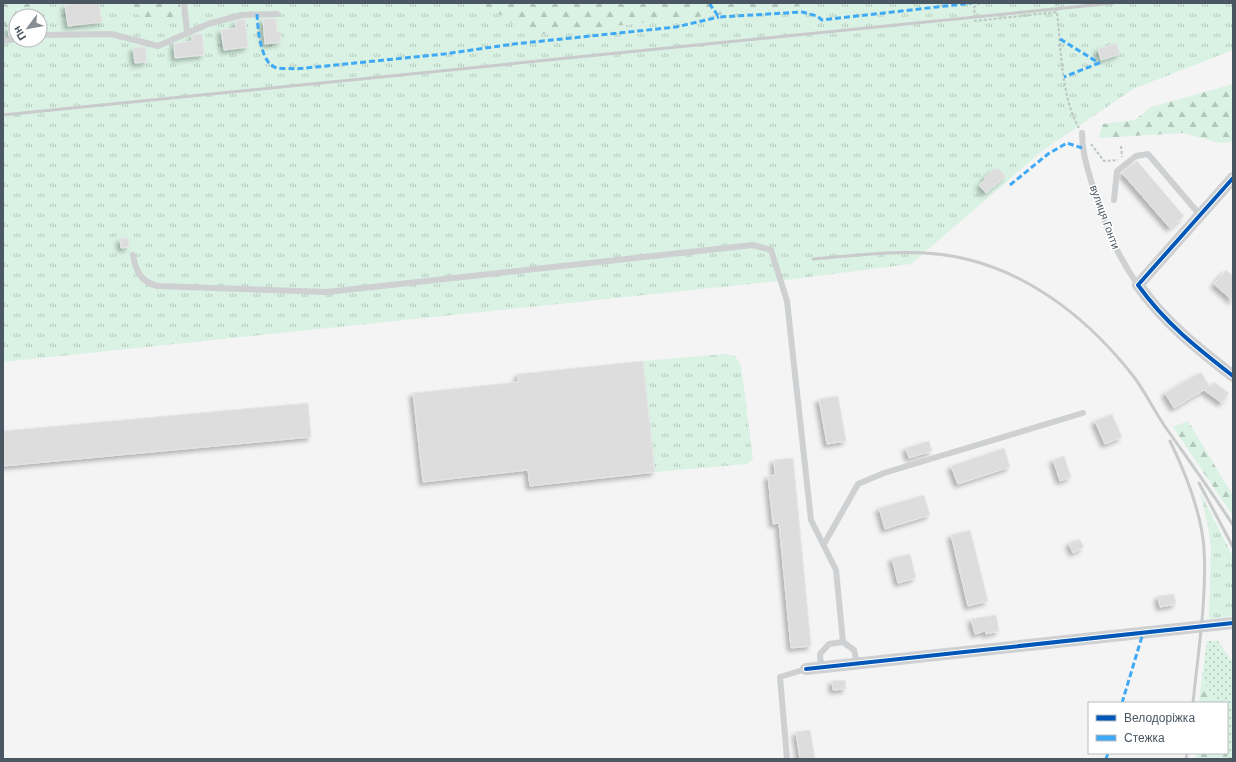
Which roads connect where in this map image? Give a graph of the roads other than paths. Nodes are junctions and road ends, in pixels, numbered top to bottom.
1 (184, 3) edge
2 (277, 14) dead end
3 (187, 32) junction
4 (48, 35) edge
5 (1082, 133) road end
6 (1233, 178) edge
7 (1114, 200) dead end
8 (1200, 215) junction
9 (133, 256) dead end
10 (1138, 285) junction
11 (1233, 376) edge
12 (1084, 413) dead end
13 (824, 544) junction
14 (1233, 623) edge
15 (842, 642) junction
16 (857, 663) junction
17 (820, 667) junction
18 (806, 669) joint
19 (787, 759) edge

1 - 3 lane
2 - 3 lane
3 - 4 lane
5 - 10 lane, вулиця Гонти
6 - 8 street
7 - 8 lane
8 - 10 street
9 - 13 lane
10 - 11 street, вулиця Гонти
12 - 13 lane
13 - 15 lane
14 - 16 street
15 - 16 lane
15 - 17 lane
16 - 17 street
17 - 18 street
18 - 19 lane

